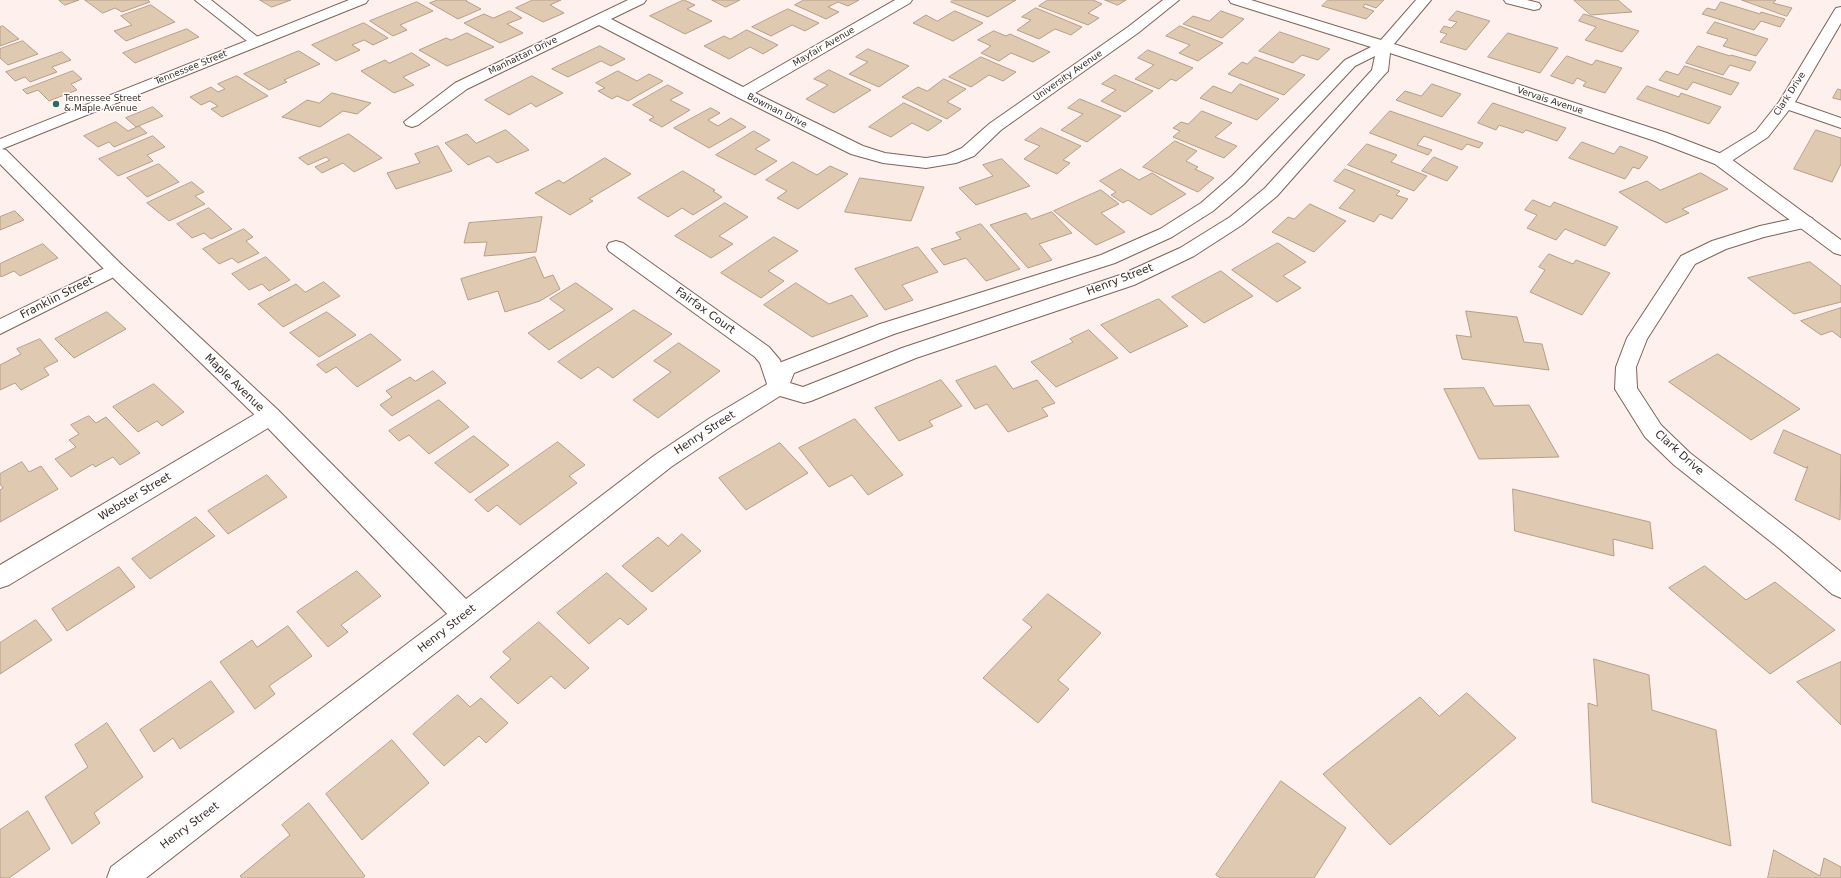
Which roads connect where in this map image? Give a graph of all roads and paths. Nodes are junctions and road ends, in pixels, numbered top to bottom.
1 (202, 0) edge
2 (361, 0) edge
3 (639, 0) edge
4 (905, 0) edge
5 (1172, 0) edge
6 (1236, 0) edge
7 (1424, 0) edge
8 (1511, 0) edge
9 (1534, 6) dead end
10 (1841, 11) edge
11 (599, 19) junction
12 (257, 42) junction
13 (1384, 46) junction
14 (743, 94) junction
15 (1786, 104) junction
16 (412, 122) dead end
17 (1841, 122) edge
18 (0, 145) edge
19 (0, 154) edge
20 (965, 154) joint
21 (1721, 160) junction
22 (1806, 222) junction
23 (616, 247) dead end
24 (1841, 249) edge
25 (115, 269) junction
26 (0, 327) edge
27 (777, 388) junction
28 (270, 416) junction
29 (0, 578) edge
30 (1841, 587) edge
31 (465, 615) junction
32 (122, 878) edge

1 - 12 street
2 - 12 street, Tennessee Street
3 - 11 street, Manhattan Drive
4 - 14 street, Mayfair Avenue
5 - 20 street, University Avenue
6 - 13 street, Vervais Avenue
7 - 13 street
8 - 9 street
10 - 15 street, Clark Drive
11 - 14 street, Bowman Drive
11 - 16 street, Manhattan Drive
12 - 18 street, Tennessee Street
13 - 21 street, Vervais Avenue
13 - 27 street
13 - 27 street, Henry Street
14 - 20 street, Bowman Drive
15 - 17 street
15 - 21 street, Clark Drive
19 - 25 street, Maple Avenue
21 - 22 street, Vervais Avenue
22 - 24 street, Vervais Avenue
22 - 30 street, Clark Drive
23 - 27 street, Fairfax Court
25 - 26 street, Franklin Street
25 - 28 street, Maple Avenue
27 - 31 street, Henry Street
28 - 29 street, Webster Street
28 - 31 street, Maple Avenue
31 - 32 street, Henry Street

